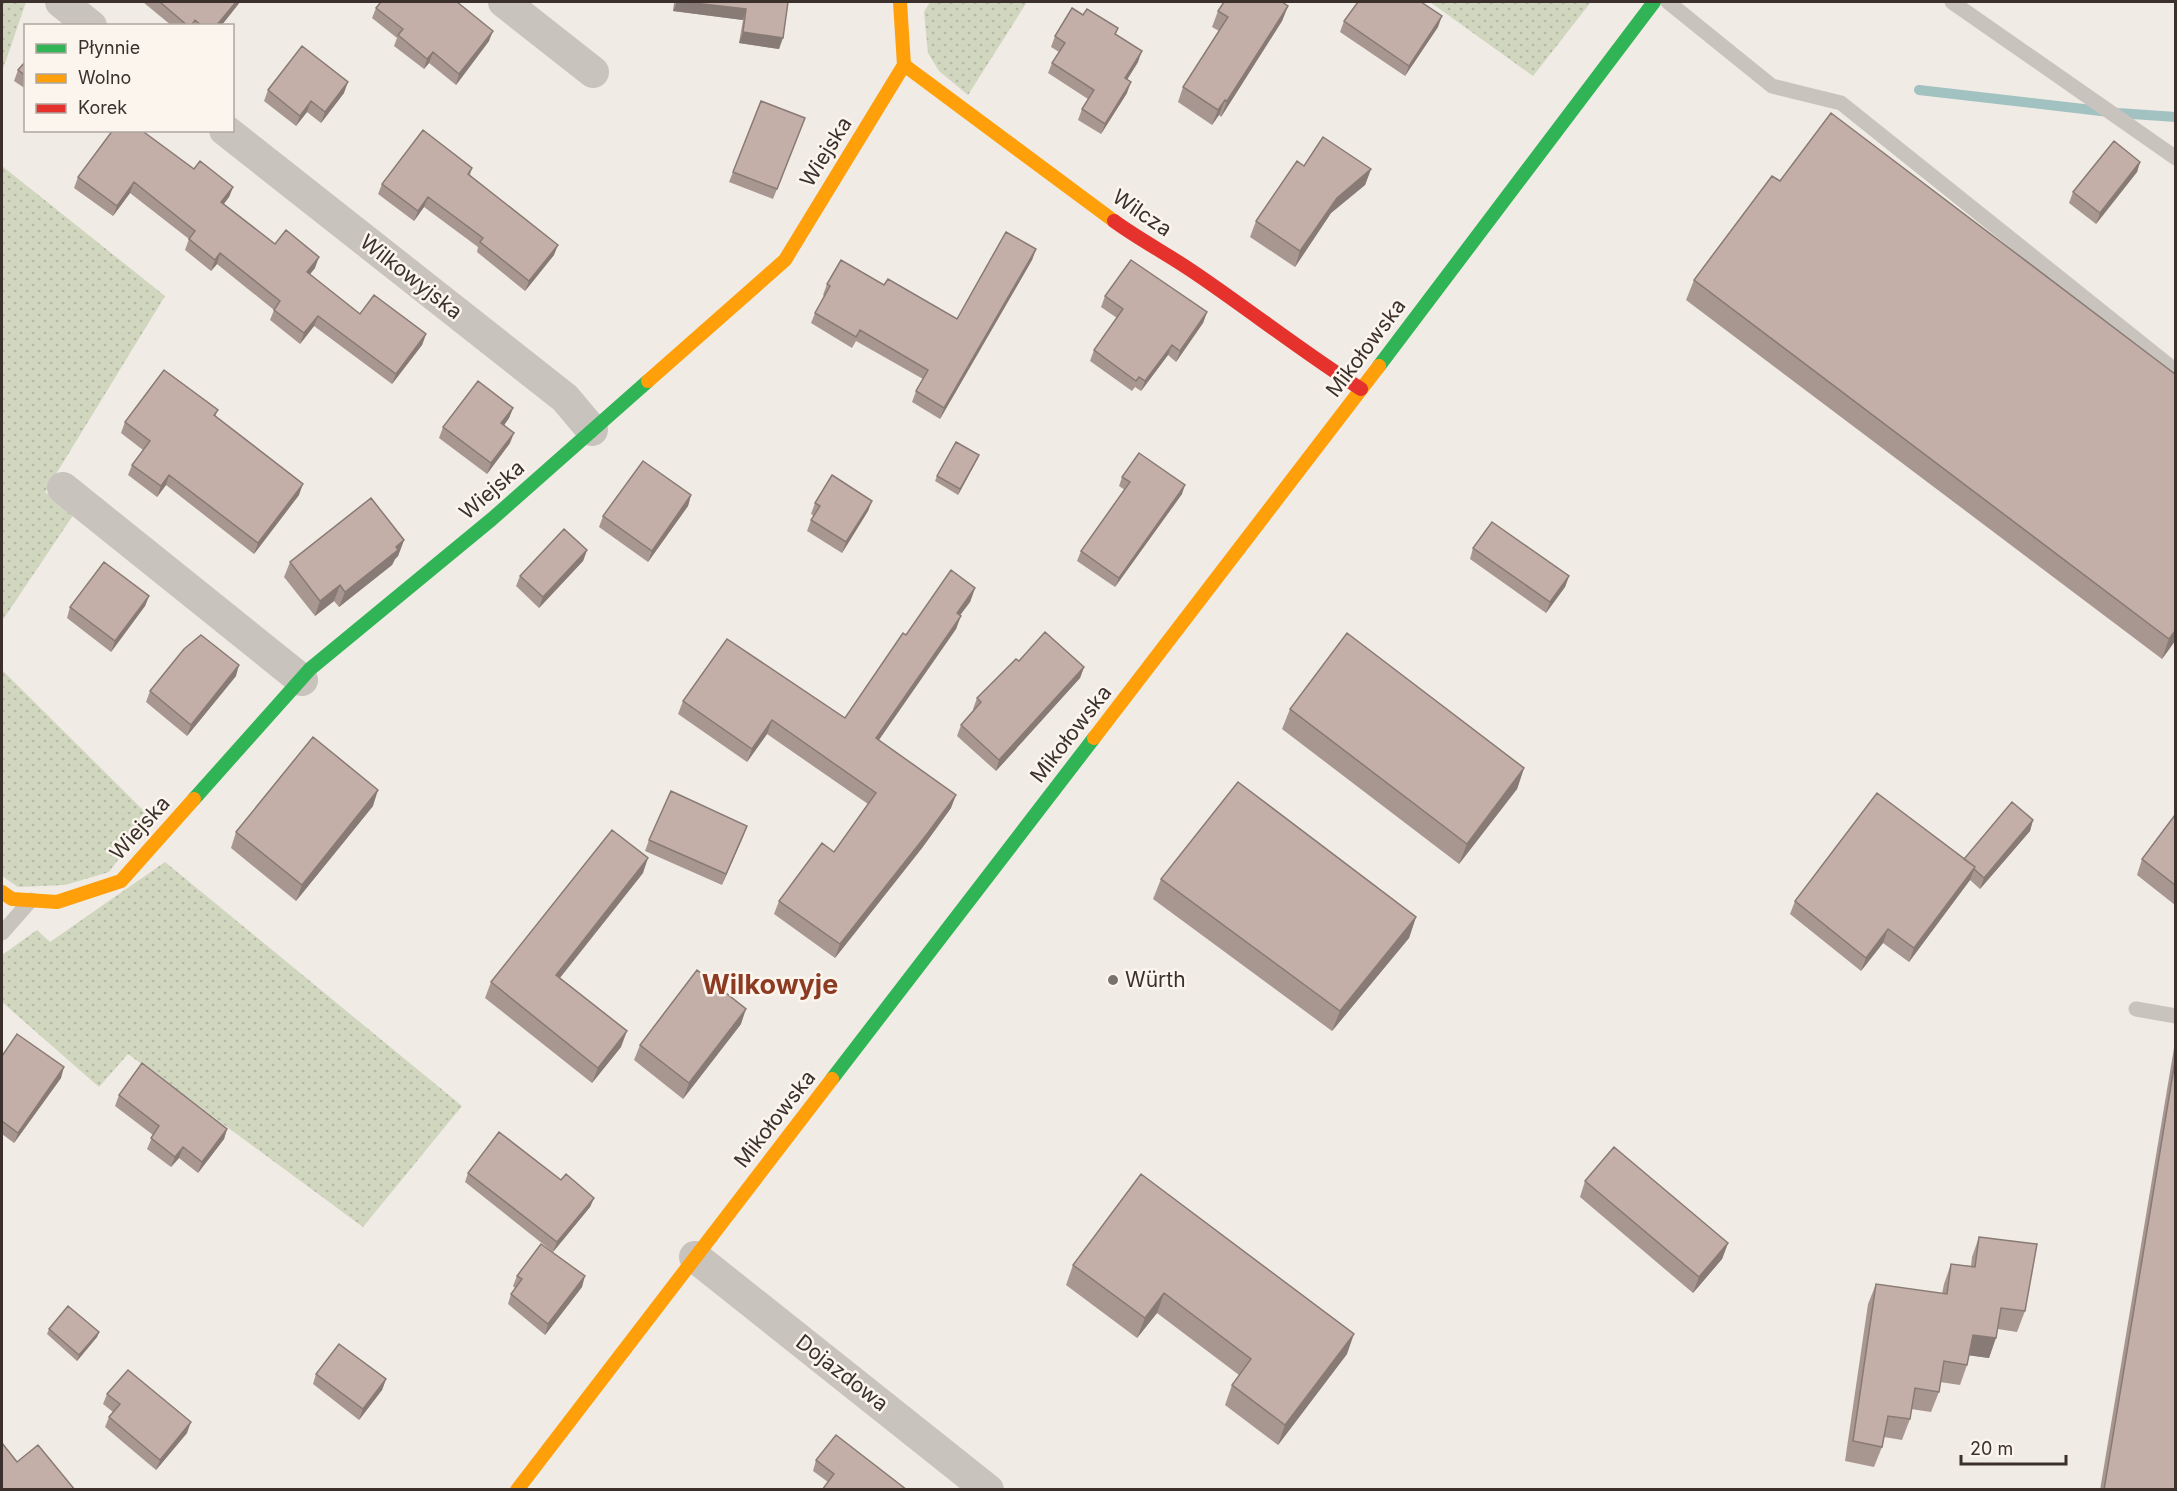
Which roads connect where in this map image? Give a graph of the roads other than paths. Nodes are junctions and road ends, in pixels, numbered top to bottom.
1 (61, 2) edge
2 (504, 2) edge
3 (900, 2) edge
4 (1654, 2) edge
5 (1668, 2) edge
6 (1953, 2) edge
7 (88, 24) edge
8 (904, 65) junction
9 (593, 72) dead end
10 (228, 132) edge
11 (2175, 158) edge
12 (2175, 371) edge
13 (1361, 389) junction
14 (592, 430) junction
15 (63, 488) dead end
16 (302, 680) junction
17 (2, 891) edge
18 (31, 900) junction
19 (2, 933) edge
20 (2136, 1009) dead end
21 (2175, 1016) edge
22 (695, 1257) junction
23 (517, 1490) edge
24 (988, 1490) edge

1 - 7 street
2 - 9 street
3 - 8 street
4 - 13 street, Mikołowska
5 - 12 lane
6 - 11 lane
8 - 13 street, Wilcza
8 - 14 street, Wiejska
10 - 14 street, Wilkowyjska
13 - 22 street, Mikołowska
14 - 16 street, Wiejska
15 - 16 street
16 - 18 street, Wiejska
17 - 18 street, Wiejska
18 - 19 lane
20 - 21 lane
22 - 23 street, Mikołowska
22 - 24 street, Dojazdowa

